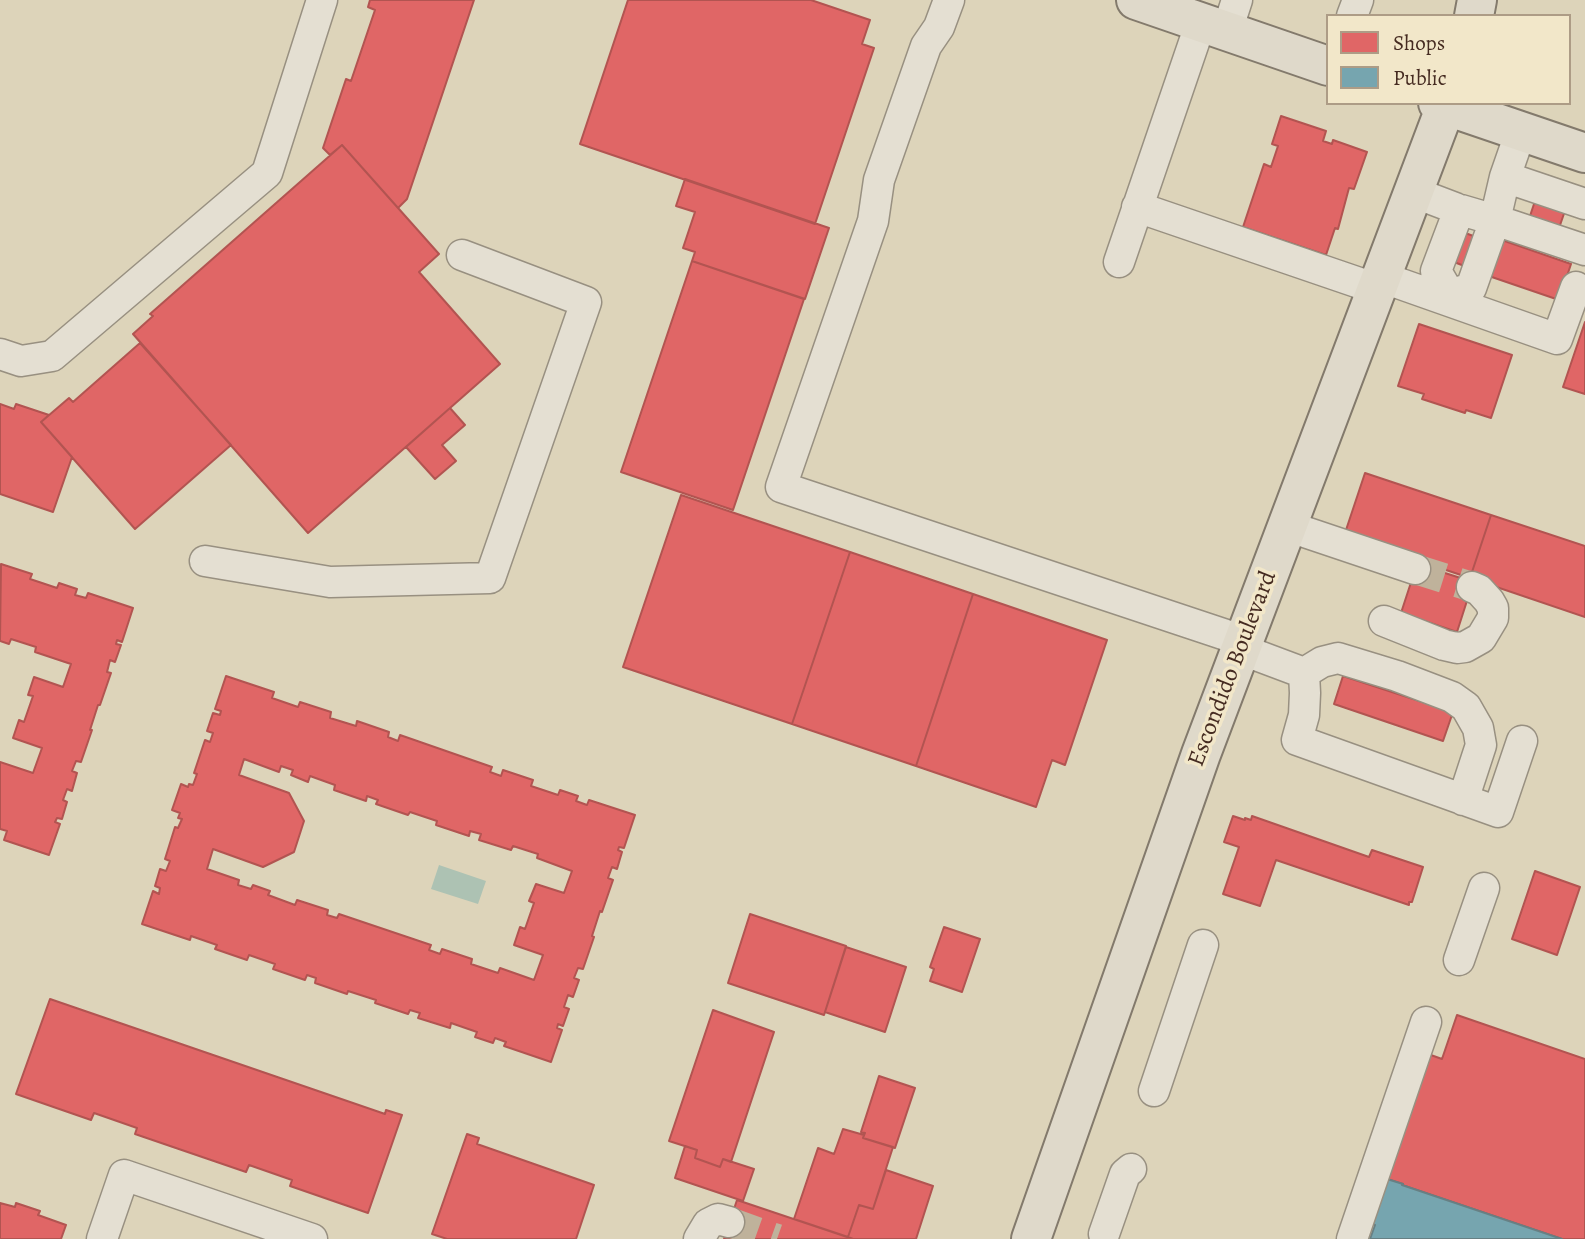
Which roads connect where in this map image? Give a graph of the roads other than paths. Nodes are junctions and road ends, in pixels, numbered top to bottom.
1 (322, 0) edge
2 (949, 0) edge
3 (1136, 0) edge
4 (1222, 18) edge
5 (1326, 64) edge
6 (1443, 105) edge
7 (1446, 105) edge
8 (1521, 131) junction
9 (1585, 153) edge
10 (1504, 177) junction
11 (1413, 192) junction
12 (1585, 204) edge
13 (1137, 207) junction
14 (1460, 210) junction
15 (1495, 220) junction
16 (462, 255) dead end
17 (1119, 262) dead end
18 (1581, 267) edge
19 (1379, 283) junction
20 (1449, 298) junction
21 (0, 354) edge
22 (1287, 526) junction
23 (205, 561) dead end
24 (1415, 569) tunnel mouth
25 (1472, 587) tunnel mouth
26 (1384, 621) dead end
27 (1242, 645) junction
28 (1304, 673) junction
29 (1522, 741) dead end
30 (1463, 800) junction
31 (1484, 888) dead end
32 (1203, 945) dead end
33 (1459, 960) dead end
34 (1426, 1022) dead end
35 (1154, 1091) dead end
36 (1131, 1169) dead end
37 (729, 1222) tunnel mouth
38 (1104, 1234) dead end
39 (102, 1239) edge
40 (312, 1239) edge
41 (699, 1239) edge
42 (1031, 1239) edge
43 (1352, 1239) edge

1 - 21 lane
2 - 27 lane
3 - 4 main road
4 - 5 main road
4 - 13 lane
6 - 11 main road, Escondido Boulevard
7 - 8 main road
8 - 9 main road
8 - 10 lane
10 - 12 lane
10 - 15 lane
11 - 14 lane
11 - 19 main road, Escondido Boulevard
13 - 17 lane
13 - 19 lane
14 - 15 lane
14 - 20 lane
15 - 18 lane
15 - 20 lane
16 - 23 lane
18 - 20 lane
19 - 20 lane
19 - 22 main road, Escondido Boulevard
22 - 24 lane
22 - 27 main road, Escondido Boulevard
25 - 26 lane
27 - 28 lane
27 - 42 main road, Escondido Boulevard
28 - 30 lane
28 - 30 lane
29 - 30 lane
31 - 33 lane
32 - 35 lane
34 - 43 lane
36 - 38 lane
37 - 41 lane
39 - 40 lane

